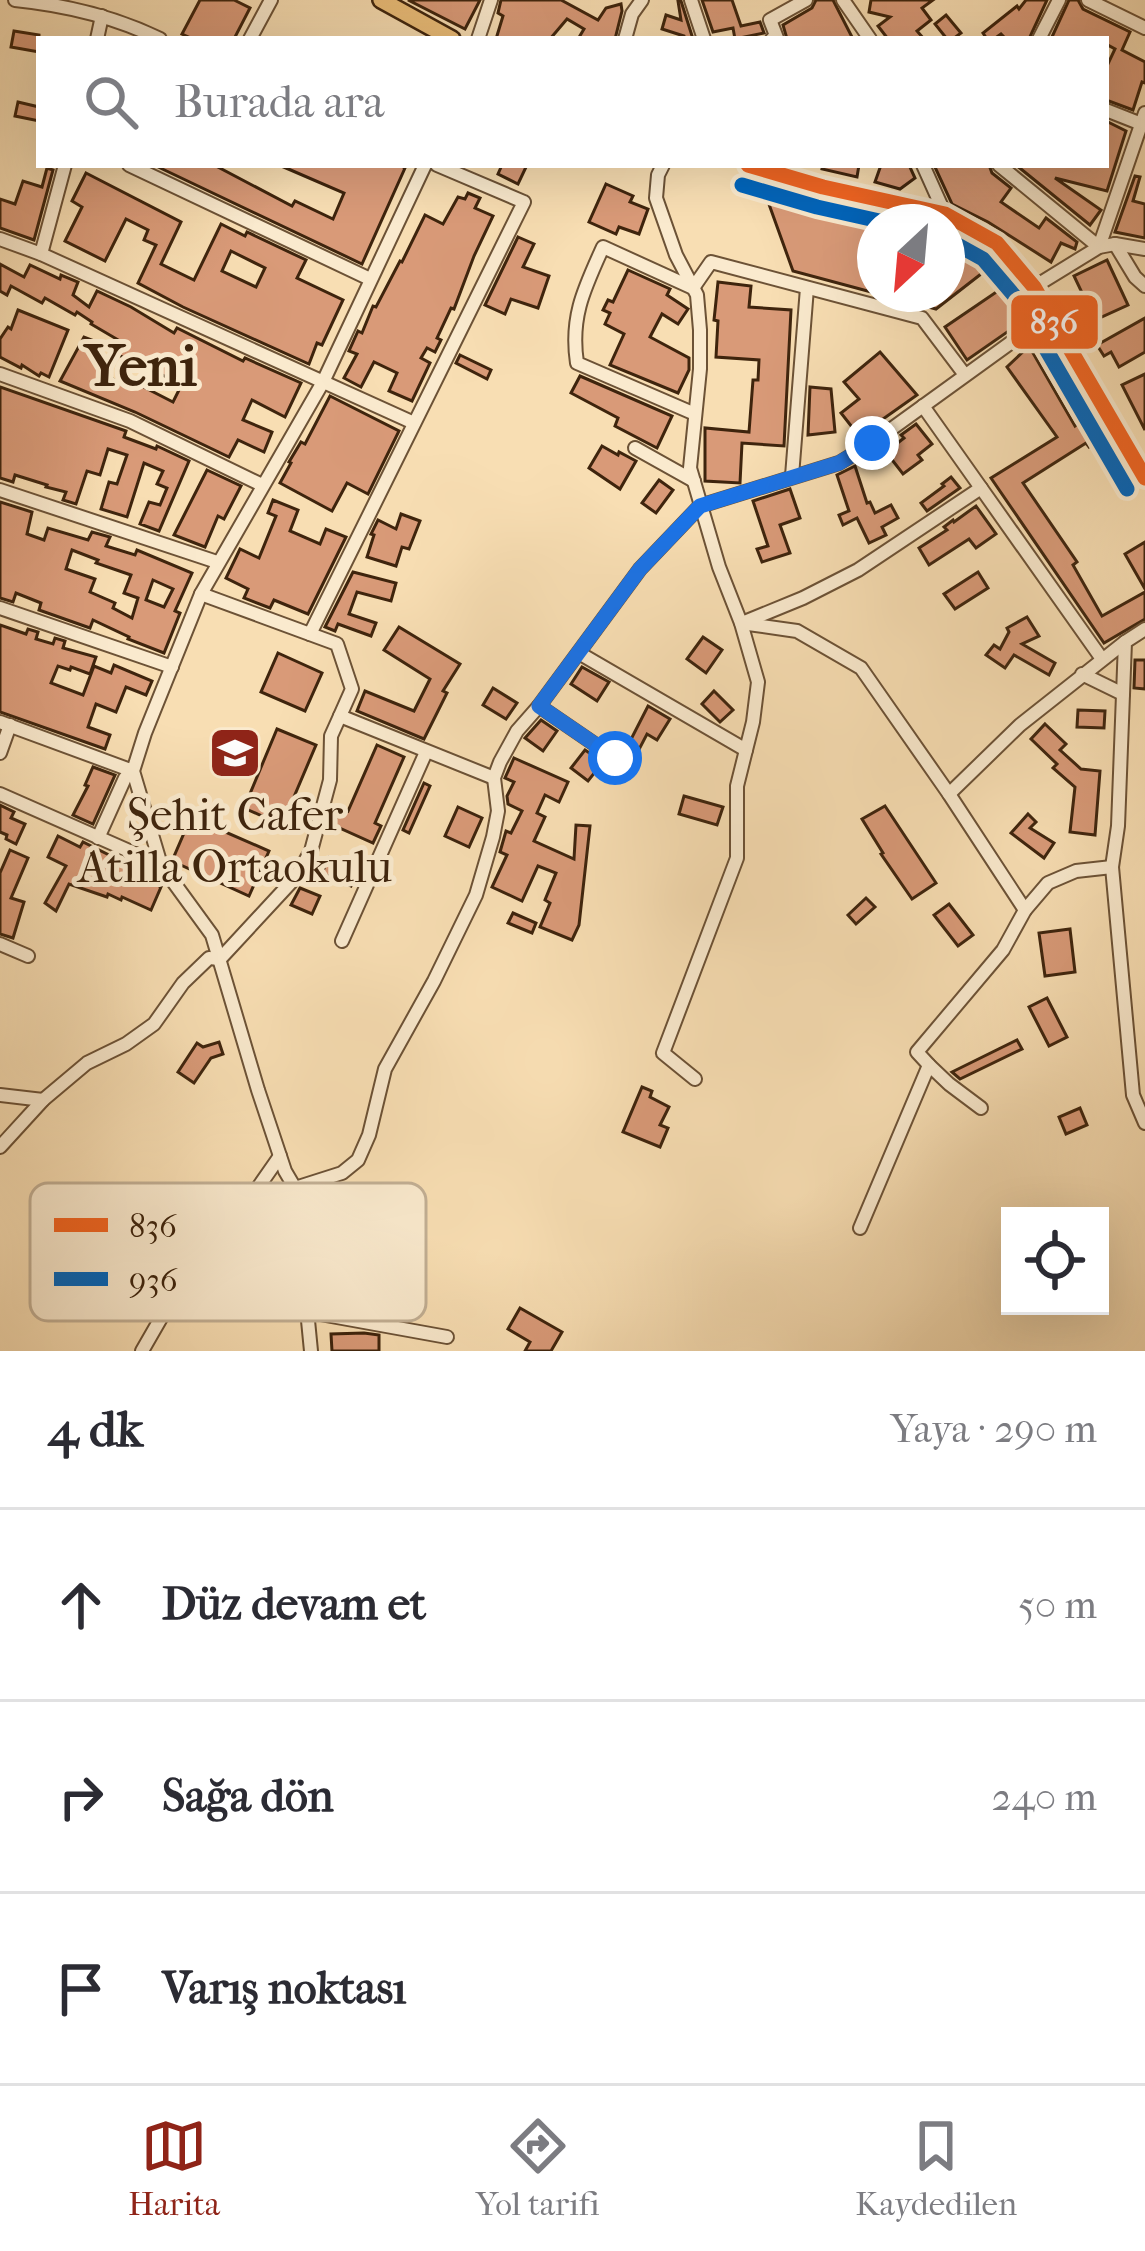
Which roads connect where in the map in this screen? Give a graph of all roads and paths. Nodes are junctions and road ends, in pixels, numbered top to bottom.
1 (15, 0) edge
2 (271, 0) edge
3 (381, 0) edge
4 (491, 0) edge
5 (691, 0) edge
6 (806, 0) edge
7 (843, 0) edge
8 (1059, 0) edge
9 (1088, 0) edge
10 (640, 1) edge
11 (102, 16) junction
12 (1145, 28) edge
13 (98, 36) edge
14 (154, 36) edge
15 (252, 36) edge
16 (447, 36) edge
17 (479, 36) edge
18 (627, 36) edge
19 (703, 36) edge
20 (776, 36) edge
21 (866, 36) edge
22 (1041, 36) edge
23 (1109, 111) edge
24 (1143, 121) edge
25 (64, 168) edge
26 (135, 168) edge
27 (424, 168) edge
28 (444, 168) edge
29 (662, 168) edge
30 (758, 168) edge
31 (924, 168) edge
32 (1003, 168) edge
33 (900, 204) edge
34 (941, 204) edge
35 (965, 225) edge
36 (0, 239) edge
37 (1115, 244) junction
38 (1099, 247) junction
39 (1145, 250) edge
40 (41, 254) junction
41 (370, 279) junction
42 (1034, 286) junction
43 (1145, 286) edge
44 (693, 288) junction
45 (807, 288) junction
46 (1049, 315) junction
47 (0, 374) edge
48 (965, 375) junction
49 (323, 382) junction
50 (923, 406) junction
51 (695, 415) junction
52 (414, 423) junction
53 (634, 448) dead end
54 (1143, 468) edge
55 (792, 476) junction
56 (694, 481) junction
57 (262, 485) junction
58 (981, 488) junction
59 (0, 490) edge
60 (700, 506) junction
61 (217, 562) junction
62 (201, 594) junction
63 (0, 608) edge
64 (741, 623) junction
65 (1145, 629) edge
66 (310, 634) junction
67 (1125, 642) junction
68 (579, 653) junction
69 (1102, 659) junction
70 (172, 667) junction
71 (1082, 674) junction
72 (1123, 694) junction
73 (539, 706) junction
74 (340, 716) junction
75 (5, 724) edge
76 (746, 750) junction
77 (426, 752) junction
78 (0, 753) edge
79 (615, 758) dead end
80 (133, 771) junction
81 (494, 778) junction
82 (0, 794) edge
83 (949, 794) junction
84 (98, 838) junction
85 (161, 865) junction
86 (1112, 867) junction
87 (1024, 910) junction
88 (342, 941) dead end
89 (0, 944) edge
90 (28, 956) dead end
91 (220, 959) junction
92 (929, 1065) junction
93 (694, 1079) dead end
94 (0, 1095) edge
95 (43, 1100) junction
96 (981, 1108) dead end
97 (1145, 1123) edge
98 (0, 1147) edge
99 (280, 1156) junction
100 (261, 1183) edge
101 (293, 1183) edge
102 (311, 1183) edge
103 (860, 1228) dead end
104 (159, 1321) edge
105 (309, 1321) edge
106 (359, 1321) edge
107 (447, 1337) dead end
108 (142, 1351) edge
109 (311, 1351) edge

1 - 11 street
2 - 15 street
3 - 16 main road
4 - 17 street
5 - 19 street
6 - 20 street
7 - 21 street
8 - 22 street
9 - 12 street
10 - 18 street
11 - 13 street
11 - 14 street
23 - 24 street
24 - 38 street
25 - 40 street
26 - 41 street
27 - 41 street
28 - 52 street
29 - 44 street
30 - 33 main road
31 - 34 street
32 - 38 street
35 - 42 main road
36 - 40 street
37 - 38 street
37 - 39 street
37 - 43 street
38 - 42 street
40 - 49 street
41 - 49 street
42 - 46 main road
44 - 45 street
44 - 51 street
44 - 51 street
45 - 48 street
45 - 55 street
46 - 48 street
46 - 54 main road
47 - 57 street
48 - 50 street
49 - 52 street
49 - 57 street
50 - 55 street
50 - 58 street
51 - 56 street
52 - 66 street
53 - 56 street
55 - 60 street
56 - 60 street
57 - 61 street
58 - 64 street
58 - 69 street
59 - 61 street
60 - 64 street
60 - 68 street
61 - 62 street
62 - 66 street
62 - 70 street
63 - 70 street
64 - 76 street
64 - 83 street
65 - 67 street
66 - 74 street
67 - 69 street
67 - 72 street
68 - 73 street
68 - 76 street
69 - 71 street
70 - 80 street
71 - 72 street
71 - 83 street
72 - 86 street
73 - 79 street
73 - 81 street
74 - 77 street
74 - 91 street
75 - 78 street
75 - 80 street
76 - 93 street
77 - 81 street
77 - 88 street
80 - 84 street
80 - 85 street
81 - 102 street
82 - 84 street
83 - 87 street
84 - 85 street
85 - 91 street
86 - 87 street
86 - 97 street
87 - 92 street
89 - 90 street
91 - 95 street
91 - 99 street
92 - 96 street
92 - 103 street
94 - 95 street
95 - 98 street
99 - 100 street
99 - 101 street
104 - 108 street
105 - 109 street
106 - 107 street

